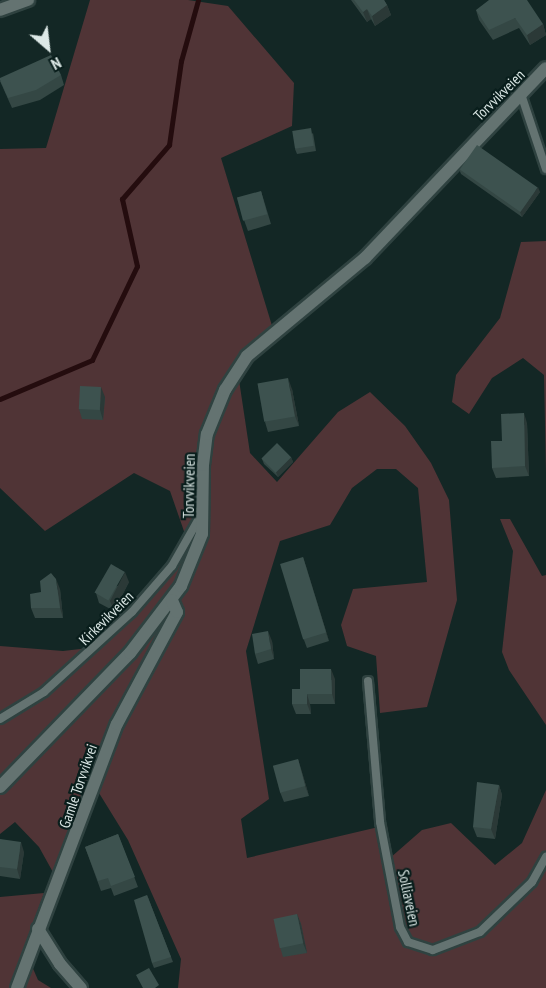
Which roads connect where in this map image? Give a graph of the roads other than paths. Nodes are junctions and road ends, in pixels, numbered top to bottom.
1 (28, 0) edge
2 (0, 10) edge
3 (546, 68) edge
4 (521, 94) junction
5 (546, 169) edge
6 (203, 510) junction
7 (172, 600) junction
8 (368, 681) dead end
9 (0, 719) edge
10 (0, 788) edge
11 (546, 857) edge
12 (38, 929) junction
13 (17, 988) edge
14 (81, 988) edge

1 - 2 street
3 - 4 street, Torvvikveien
4 - 5 lane
4 - 6 street, Torvvikveien
6 - 7 street, Torvvikveien
6 - 9 lane, Kirkevikveien
7 - 10 street, Torvvikveien
7 - 12 street, Gamle Torvvikvei
8 - 11 lane, Solliaveien
12 - 13 street, Gamle Torvvikvei
12 - 14 street

